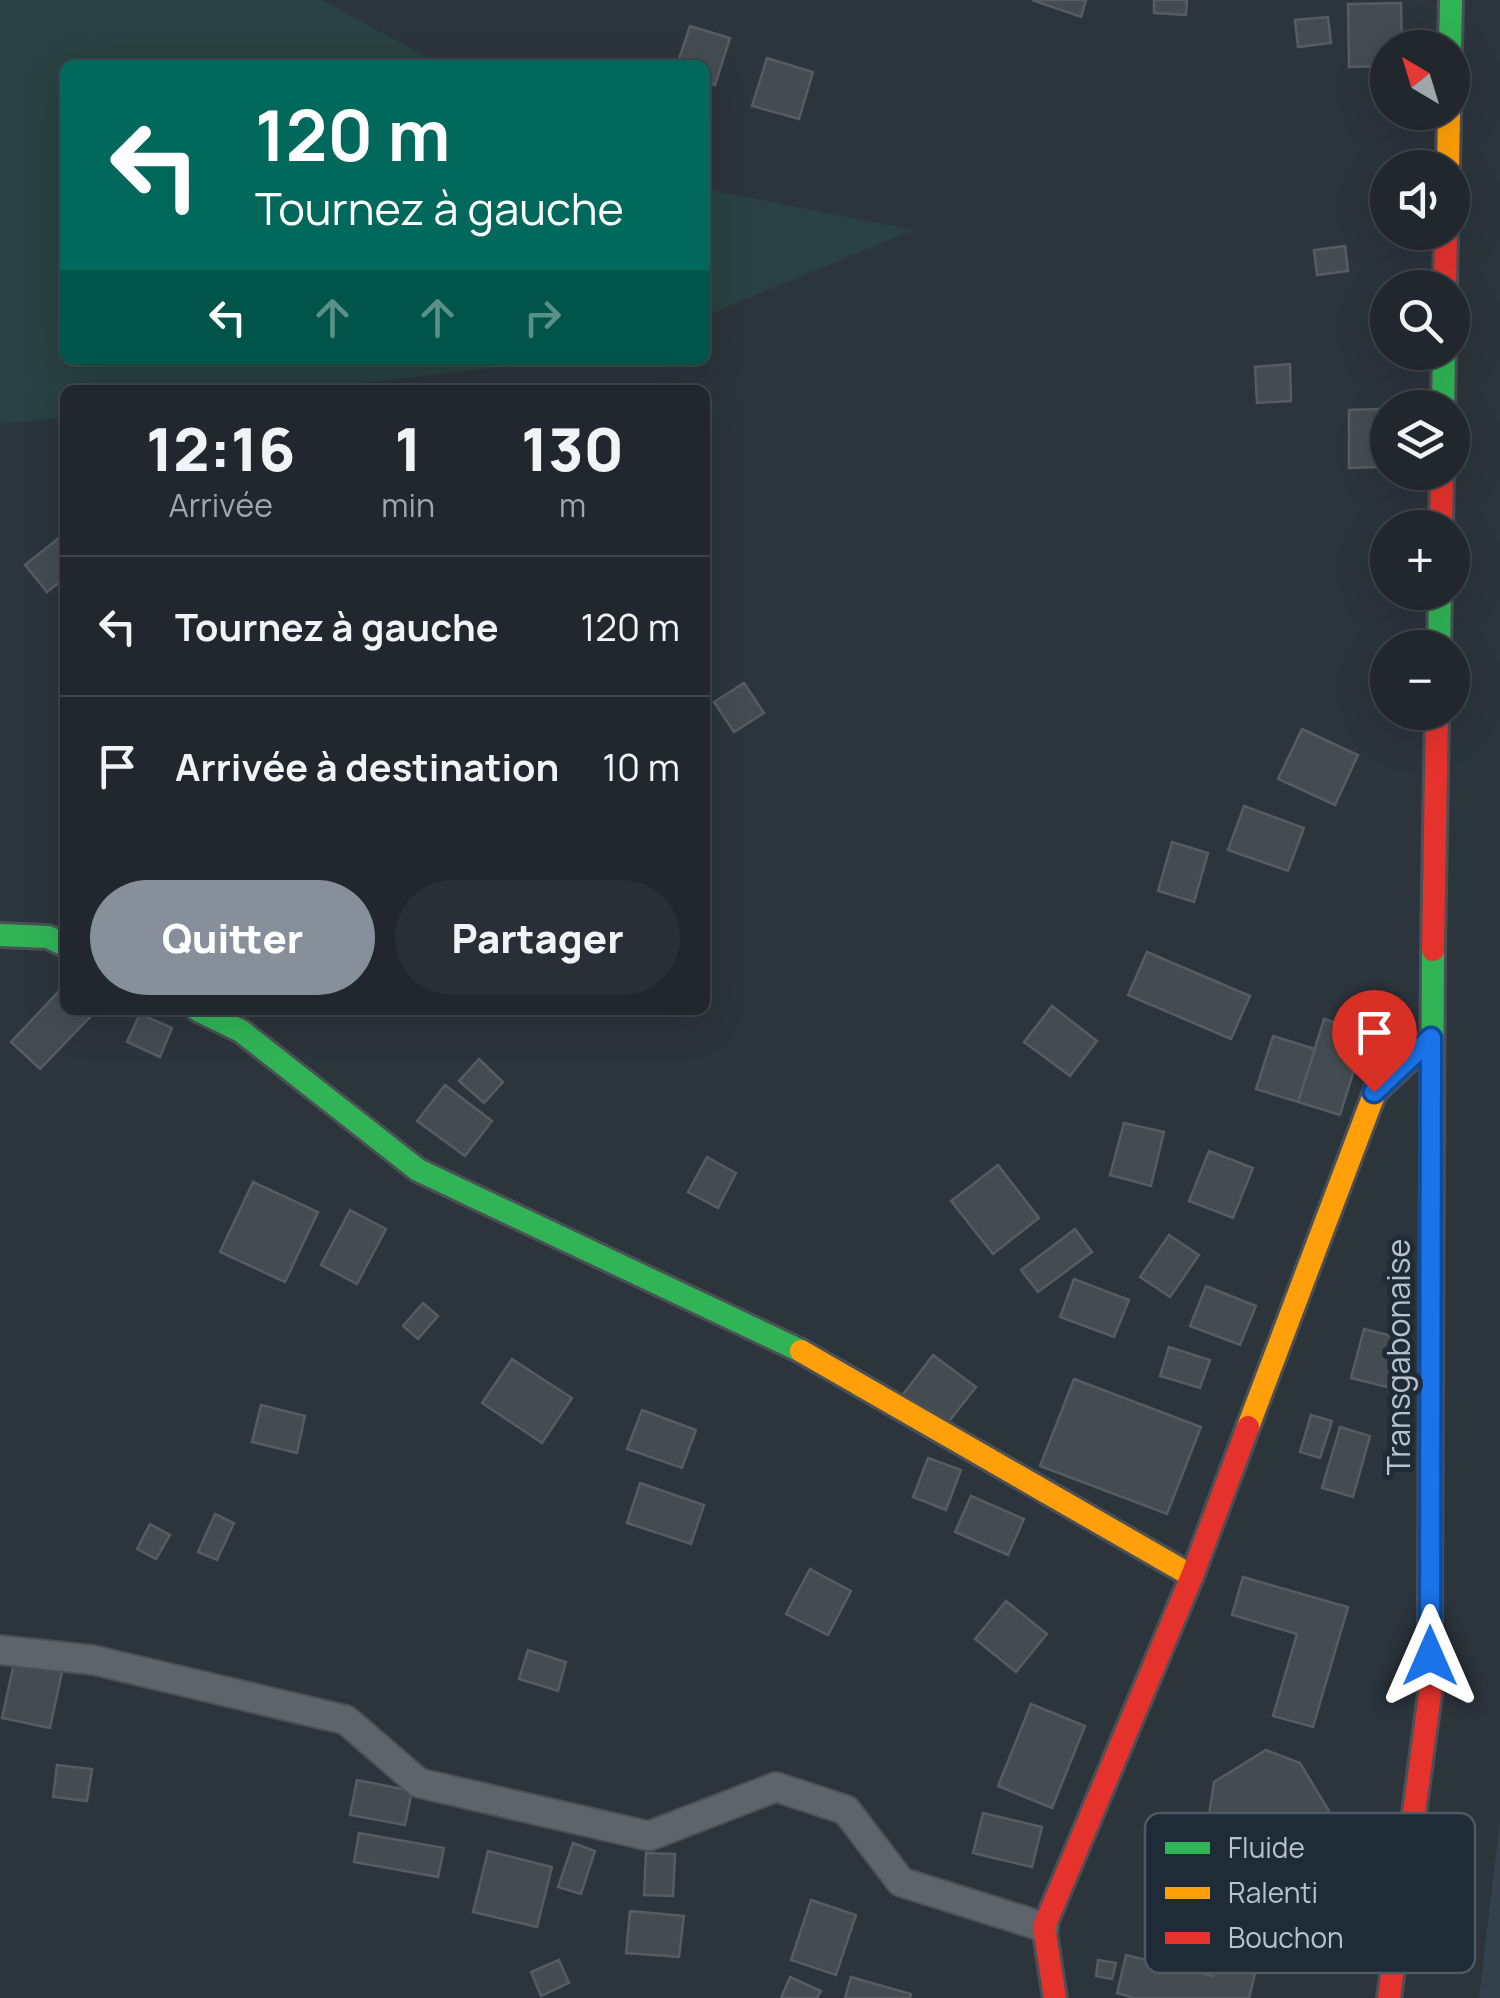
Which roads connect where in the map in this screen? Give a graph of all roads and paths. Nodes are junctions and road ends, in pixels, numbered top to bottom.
1 (1451, 0) edge
2 (1450, 30) edge
3 (1437, 730) edge
4 (0, 935) edge
5 (60, 943) edge
6 (208, 1015) edge
7 (1431, 1038) junction
8 (1192, 1576) junction
9 (0, 1650) edge
10 (1414, 1813) edge
11 (1044, 1928) junction
12 (1392, 1973) edge
13 (1055, 1998) edge
14 (1389, 1998) edge

1 - 2 main road
3 - 7 main road, Transgabonaise
4 - 5 main road
6 - 8 main road
7 - 8 main road
7 - 10 main road, Transgabonaise
8 - 11 main road
9 - 11 street
11 - 13 main road
12 - 14 main road, Transgabonaise

